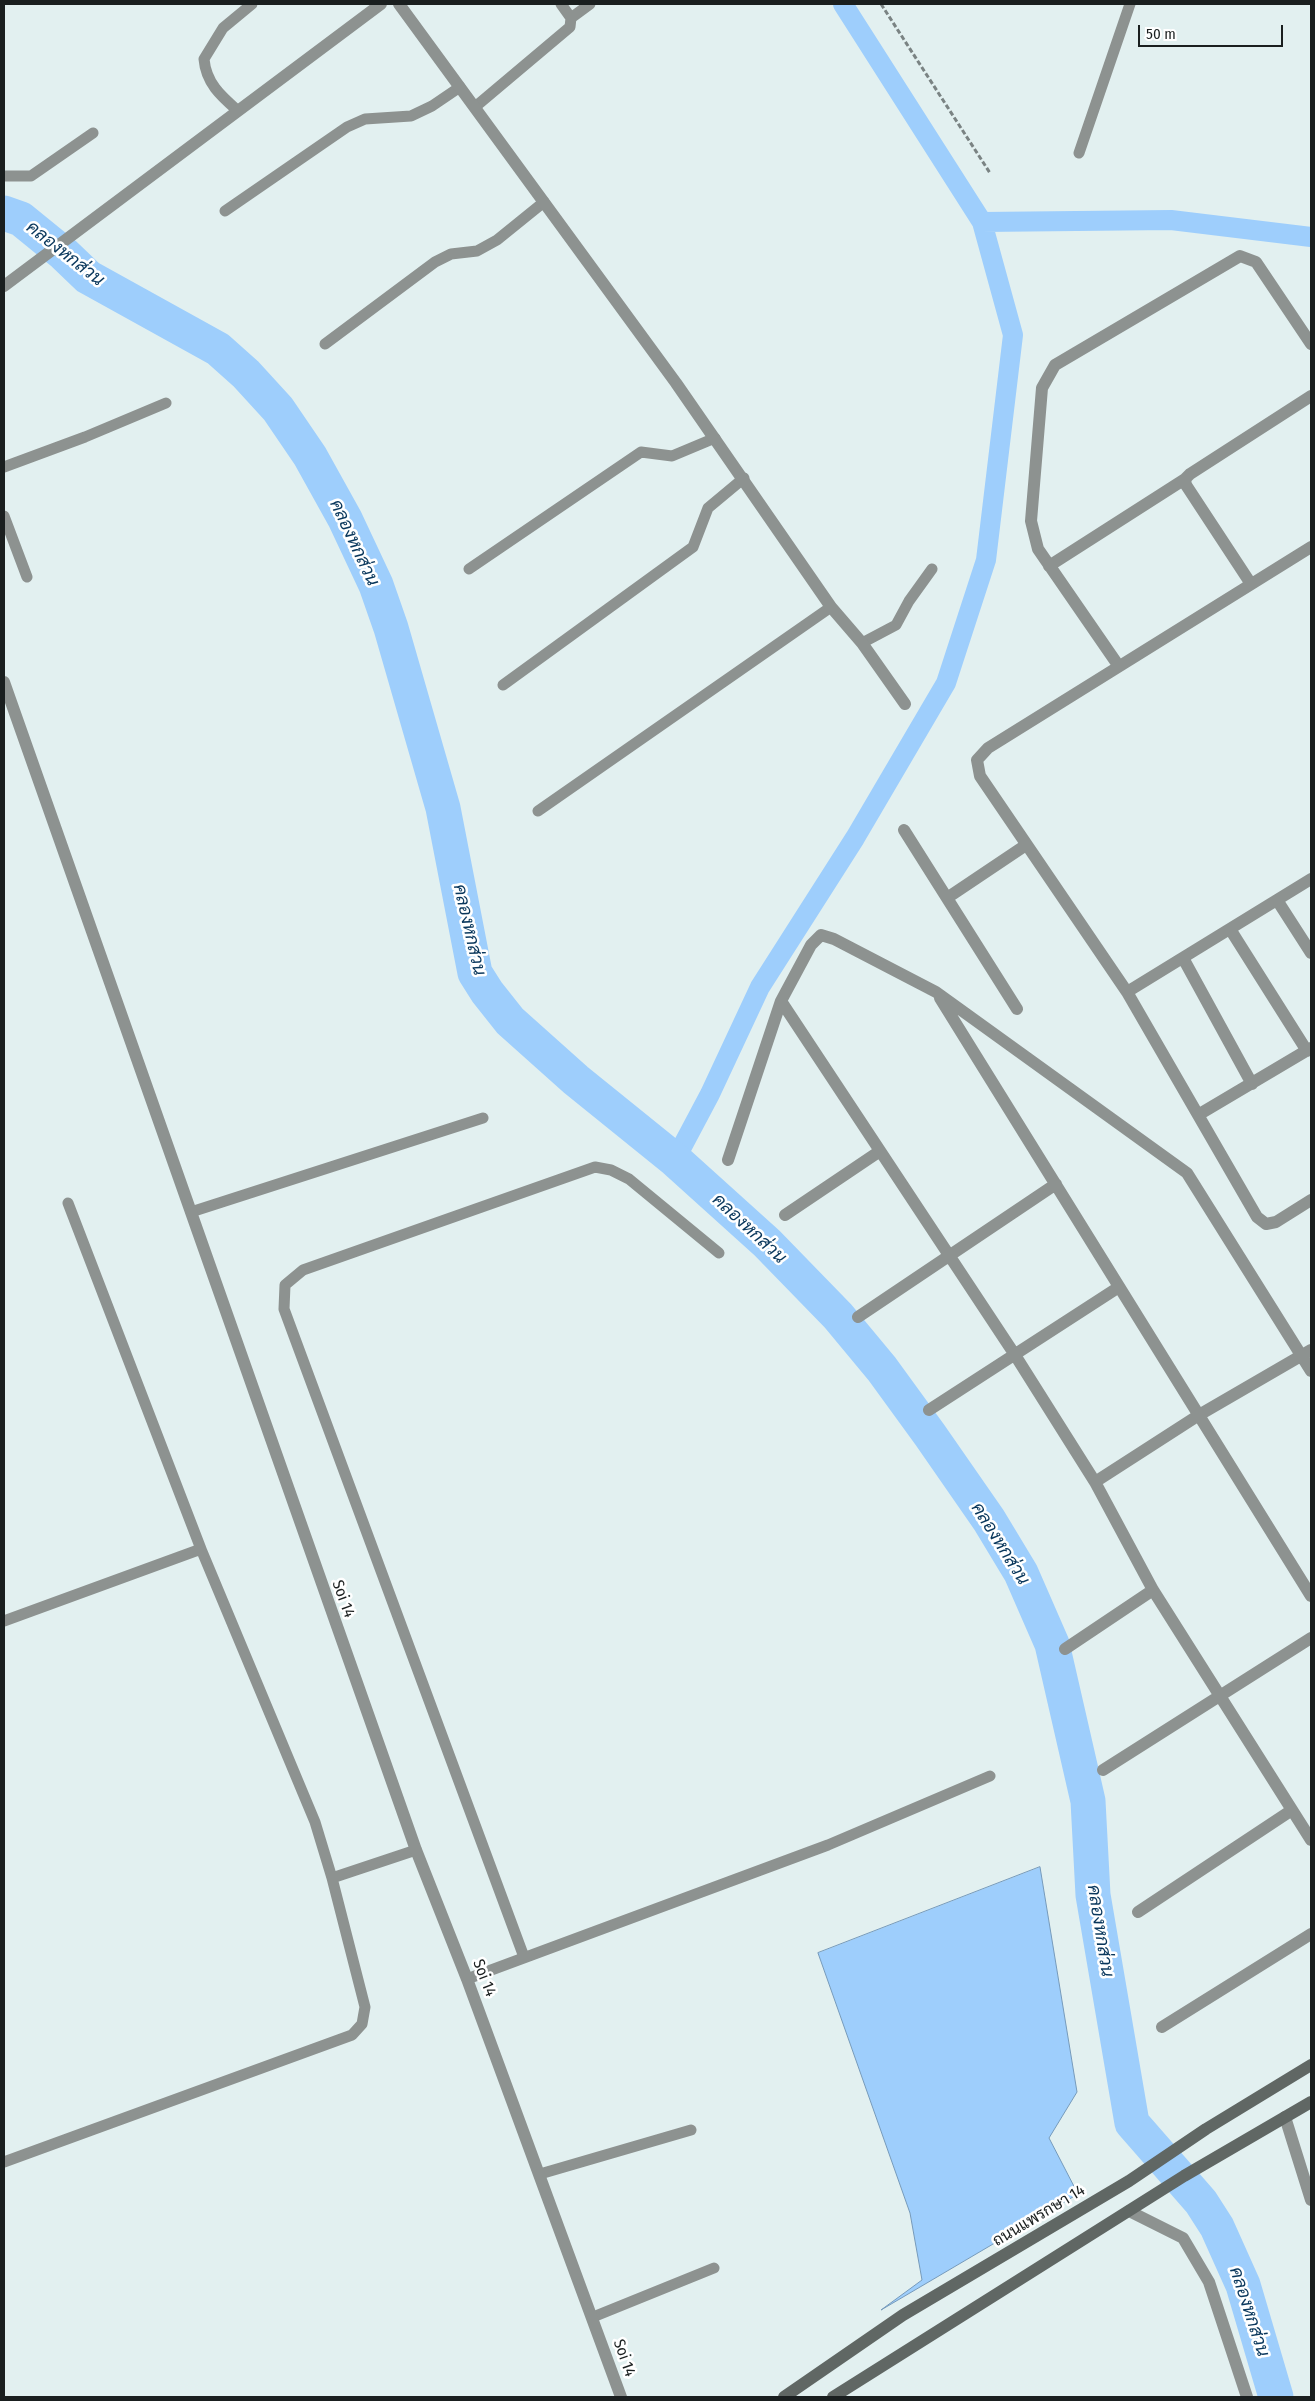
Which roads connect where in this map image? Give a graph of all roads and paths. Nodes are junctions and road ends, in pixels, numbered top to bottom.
1 (252, 4) edge
2 (380, 4) edge
3 (400, 4) edge
4 (561, 4) edge
5 (590, 4) edge
6 (881, 4) edge
7 (1130, 4) edge
8 (571, 18) junction
9 (460, 86) junction
10 (475, 107) junction
11 (238, 110) junction
12 (93, 133) dead end
13 (1079, 153) dead end
14 (990, 173) dead end
15 (4, 176) edge
16 (544, 202) junction
17 (225, 211) dead end
18 (7, 283) edge
19 (325, 344) dead end
20 (1311, 344) edge
21 (1311, 396) edge
22 (166, 403) dead end
23 (715, 438) junction
24 (4, 467) edge
25 (744, 478) junction
26 (1185, 479) junction
27 (4, 516) edge
28 (1311, 547) edge
29 (1049, 566) junction
30 (469, 569) dead end
31 (932, 569) dead end
32 (27, 577) dead end
33 (1251, 584) junction
34 (831, 607) junction
35 (862, 644) junction
36 (1118, 665) junction
37 (4, 682) edge
38 (503, 685) dead end
39 (905, 704) dead end
40 (538, 811) dead end
41 (904, 830) dead end
42 (1026, 844) junction
43 (1311, 879) edge
44 (947, 898) junction
45 (1277, 900) junction
46 (1230, 929) junction
47 (1311, 953) edge
48 (1183, 958) junction
49 (936, 992) junction
50 (1127, 992) junction
51 (781, 1001) junction
52 (1018, 1009) dead end
53 (1309, 1050) edge
54 (1252, 1084) junction
55 (1198, 1116) junction
56 (483, 1118) dead end
57 (880, 1151) junction
58 (728, 1160) dead end
59 (1056, 1184) junction
60 (1311, 1200) edge
61 (68, 1203) dead end
62 (191, 1212) junction
63 (785, 1216) dead end
64 (719, 1253) dead end
65 (949, 1255) junction
66 (1120, 1287) junction
67 (858, 1317) dead end
68 (1306, 1353) edge
69 (1014, 1355) junction
70 (1311, 1371) edge
71 (929, 1410) dead end
72 (1199, 1416) junction
73 (1095, 1482) junction
74 (200, 1549) junction
75 (1153, 1590) junction
76 (1311, 1596) edge
77 (4, 1621) edge
78 (1311, 1638) edge
79 (1065, 1649) dead end
80 (1220, 1697) junction
81 (1103, 1770) dead end
82 (990, 1776) dead end
83 (1292, 1810) junction
84 (1311, 1840) edge
85 (416, 1850) junction
86 (332, 1878) junction
87 (1138, 1912) dead end
88 (1311, 1934) edge
89 (524, 1958) junction
90 (467, 1978) junction
91 (1162, 2027) dead end
92 (1311, 2064) edge
93 (1311, 2102) edge
94 (1285, 2117) junction
95 (691, 2130) dead end
96 (4, 2162) edge
97 (540, 2174) junction
98 (1311, 2200) edge
99 (1129, 2211) junction
100 (714, 2268) dead end
101 (592, 2317) junction
102 (621, 2397) edge
103 (784, 2397) edge
104 (833, 2397) edge
105 (1247, 2397) edge

1 - 11 lane
2 - 11 street
3 - 9 street
4 - 8 lane
5 - 8 lane
6 - 14 path
7 - 13 lane
8 - 10 lane
9 - 10 street
9 - 17 lane
10 - 16 street
11 - 18 street
12 - 15 lane
16 - 19 lane
16 - 23 street
20 - 29 street
21 - 26 street
22 - 24 lane
23 - 25 street
23 - 30 lane
25 - 34 street
25 - 38 lane
26 - 29 street
26 - 33 street
27 - 32 lane
28 - 33 street
29 - 36 street
31 - 35 lane
33 - 36 street
34 - 35 street
34 - 40 lane
35 - 39 street
36 - 42 street
37 - 62 street, Soi 14
41 - 44 street
42 - 44 street
42 - 50 street
43 - 45 street
44 - 52 street
45 - 46 street
45 - 47 street
46 - 48 street
46 - 53 street
48 - 50 street
48 - 54 street
49 - 51 street
49 - 59 street
49 - 68 street
50 - 55 street
51 - 57 street
51 - 58 street
53 - 54 street
54 - 55 street
55 - 60 street
56 - 62 lane
57 - 63 street
57 - 65 street
59 - 65 street
59 - 66 street
61 - 74 lane
62 - 85 street, Soi 14
64 - 89 lane
65 - 67 street
65 - 69 street
66 - 69 street
66 - 72 street
68 - 70 street
68 - 72 street
69 - 71 street
69 - 73 street
72 - 73 street
72 - 76 street
73 - 75 street
74 - 77 lane
74 - 86 lane
75 - 79 street
75 - 80 street
78 - 80 street
80 - 81 street
80 - 83 street
82 - 89 lane
83 - 84 street
83 - 87 street
85 - 86 lane
85 - 90 street, Soi 14
86 - 96 lane
88 - 91 street
89 - 90 lane
90 - 97 street, Soi 14
92 - 103 main road, ถนนแพรกษา 14
93 - 94 main road
94 - 98 street
94 - 99 main road
95 - 97 lane
97 - 101 street, Soi 14
99 - 104 main road
99 - 105 street
100 - 101 lane
101 - 102 street, Soi 14

